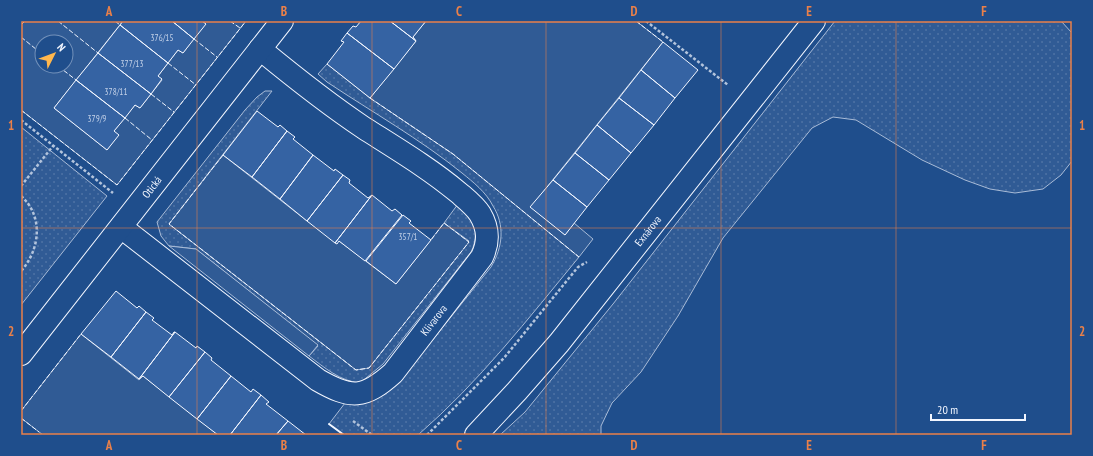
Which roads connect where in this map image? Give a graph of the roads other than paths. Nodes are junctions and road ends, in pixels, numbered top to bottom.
1 (282, 21) edge
2 (814, 21) edge
3 (260, 49) junction
4 (121, 227) junction
5 (21, 354) edge
6 (476, 435) edge

1 - 3 street, Otická
2 - 6 street, Exnárova
3 - 4 street, Otická
3 - 4 street, Klivarova
4 - 5 street, Otická

